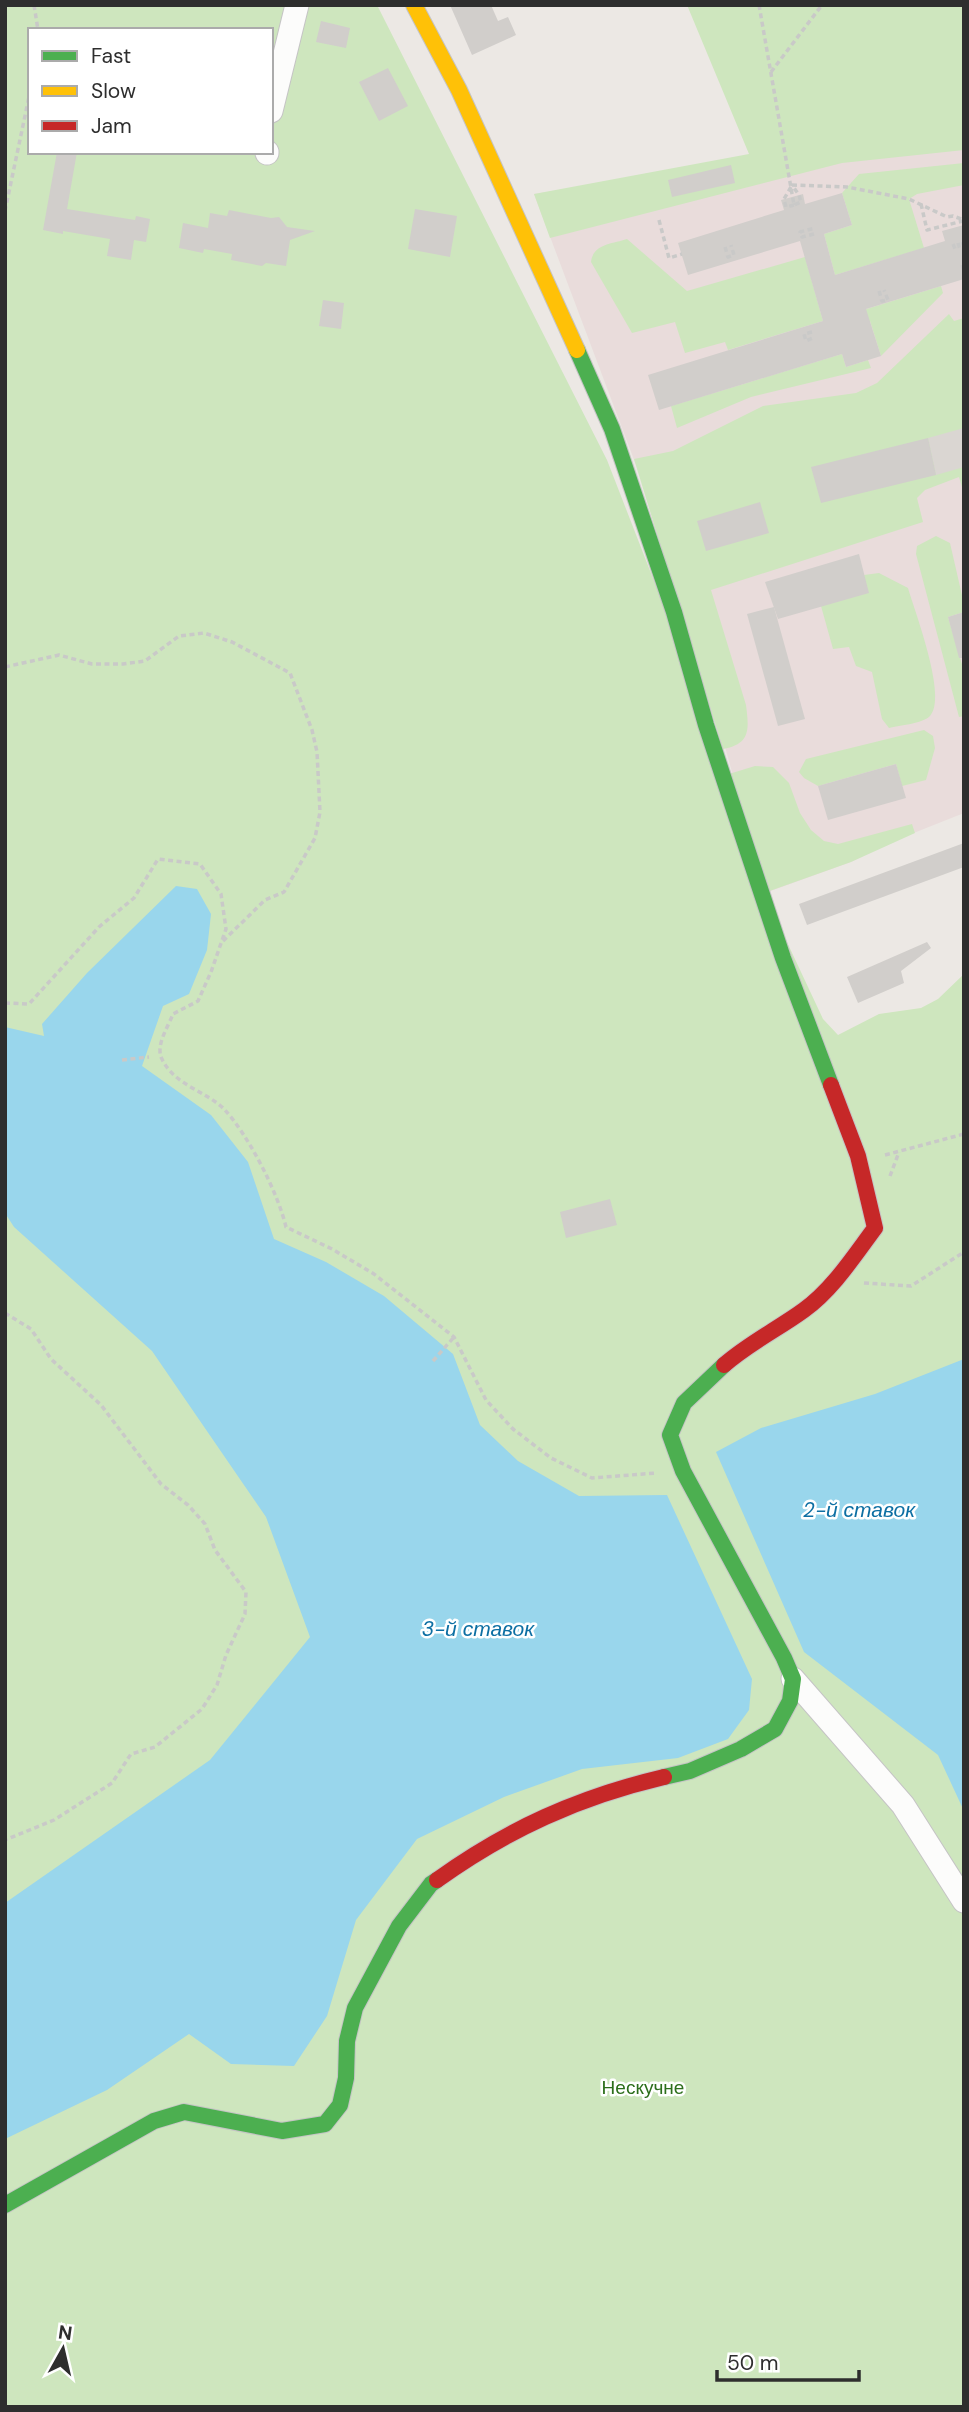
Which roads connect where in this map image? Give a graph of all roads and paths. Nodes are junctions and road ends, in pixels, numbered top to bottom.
1 (34, 5) edge
2 (297, 5) edge
3 (414, 5) edge
4 (759, 5) edge
5 (822, 5) edge
6 (38, 28) edge
7 (771, 72) junction
8 (28, 102) edge
9 (273, 103) edge
10 (792, 185) junction
11 (920, 204) junction
12 (794, 206) junction
13 (5, 211) edge
14 (953, 216) junction
15 (947, 217) junction
16 (659, 220) dead end
17 (964, 220) edge
18 (951, 225) junction
19 (731, 245) dead end
20 (725, 247) dead end
21 (681, 254) dead end
22 (962, 265) dead end
23 (964, 271) edge
24 (884, 290) dead end
25 (879, 291) dead end
26 (812, 332) dead end
27 (813, 338) dead end
28 (5, 667) edge
29 (221, 943) junction
30 (5, 1003) edge
31 (149, 1057) dead end
32 (121, 1060) dead end
33 (964, 1134) edge
34 (858, 1156) junction
35 (964, 1252) edge
36 (834, 1282) junction
37 (5, 1313) edge
38 (454, 1337) junction
39 (433, 1361) dead end
40 (683, 1471) junction
41 (793, 1679) junction
42 (5, 1840) edge
43 (964, 1901) edge
44 (5, 2205) edge

1 - 6 path
2 - 9 street
3 - 34 street
4 - 7 path
5 - 7 path
7 - 10 path
8 - 13 path
10 - 11 path
10 - 12 path
10 - 12 path
10 - 12 path
11 - 15 path
11 - 18 path
14 - 15 path
14 - 17 path
14 - 18 path
15 - 18 path
16 - 21 path
17 - 18 path
19 - 20 path
22 - 23 path
24 - 25 path
26 - 27 path
28 - 29 path
29 - 30 path
29 - 38 path
31 - 32 path
33 - 34 path
34 - 36 street
35 - 36 path
36 - 40 street
37 - 42 path
38 - 39 path
38 - 40 path
40 - 41 street
41 - 43 street
41 - 44 street

